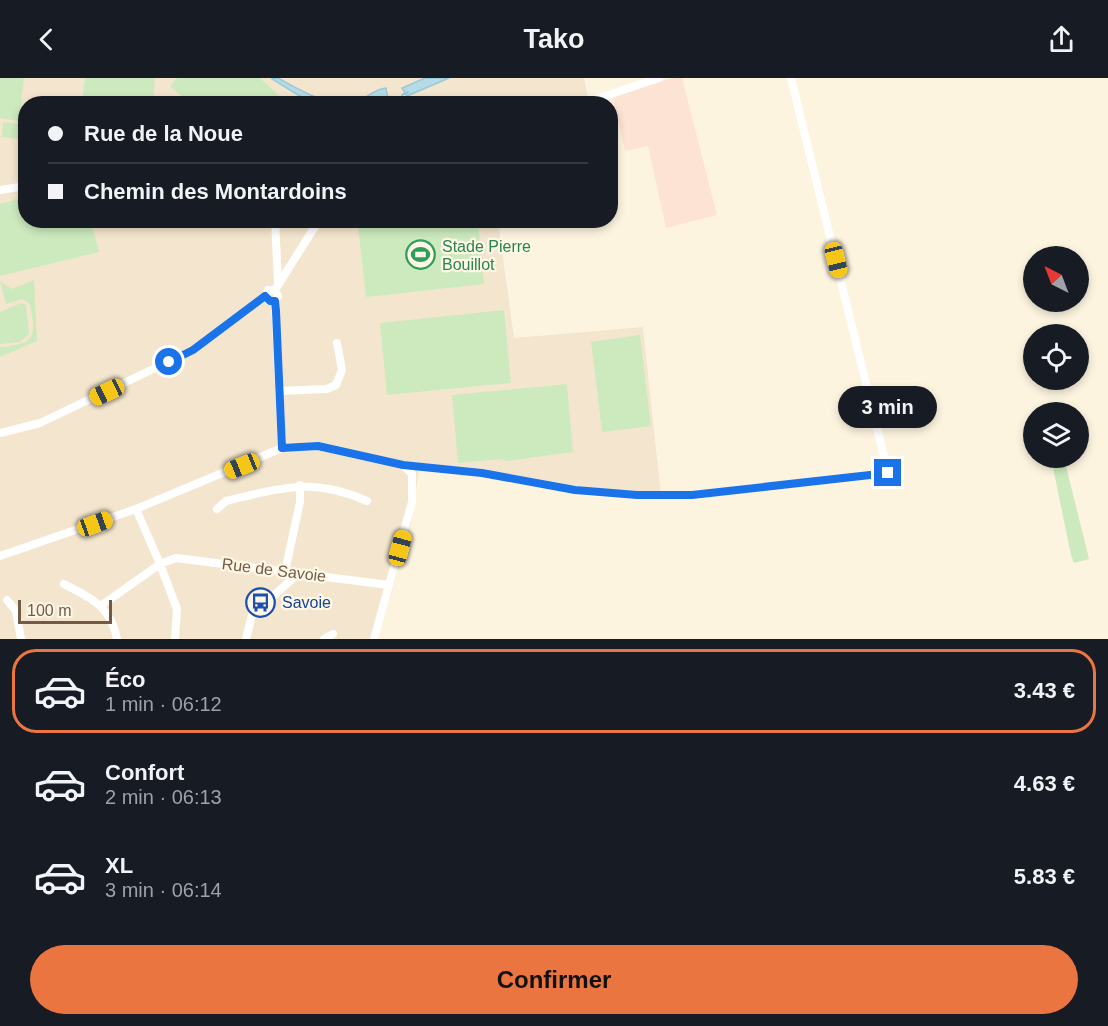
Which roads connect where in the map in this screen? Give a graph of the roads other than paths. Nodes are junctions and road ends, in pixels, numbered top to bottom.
1 (659, 78) edge
2 (791, 78) edge
3 (606, 96) edge
4 (18, 187) edge
5 (0, 190) edge
6 (275, 228) edge
7 (315, 228) edge
8 (276, 286) junction
9 (265, 296) junction
10 (275, 301) junction
11 (336, 343) dead end
12 (279, 391) junction
13 (0, 433) edge
14 (282, 448) junction
15 (403, 465) junction
16 (300, 485) junction
17 (367, 501) dead end
18 (136, 509) junction
19 (217, 509) dead end
20 (0, 556) edge
21 (160, 564) junction
22 (272, 570) junction
23 (285, 572) junction
24 (299, 573) junction
25 (63, 584) dead end
26 (389, 585) junction
27 (277, 594) junction
28 (7, 600) dead end
29 (102, 605) junction
30 (333, 634) dead end
31 (21, 639) edge
32 (117, 639) edge
33 (175, 639) edge
34 (246, 639) edge
35 (324, 639) edge
36 (374, 639) edge

1 - 3 street
2 - 15 street
4 - 5 street
6 - 8 street
7 - 8 street
8 - 9 street
8 - 10 street
9 - 10 street
9 - 13 street
10 - 12 street
11 - 12 street
12 - 14 street
14 - 15 street
14 - 18 street
15 - 26 street
16 - 17 street
16 - 19 street
16 - 23 street
18 - 20 street
18 - 21 street
21 - 22 street, Rue de Savoie
21 - 29 street
21 - 33 street
22 - 23 street, Rue de Savoie
22 - 27 street
23 - 24 street, Rue de Savoie
24 - 26 street, Rue de Savoie
24 - 27 street
25 - 29 street
26 - 36 street
27 - 34 street
28 - 31 street
29 - 32 street
30 - 35 street

